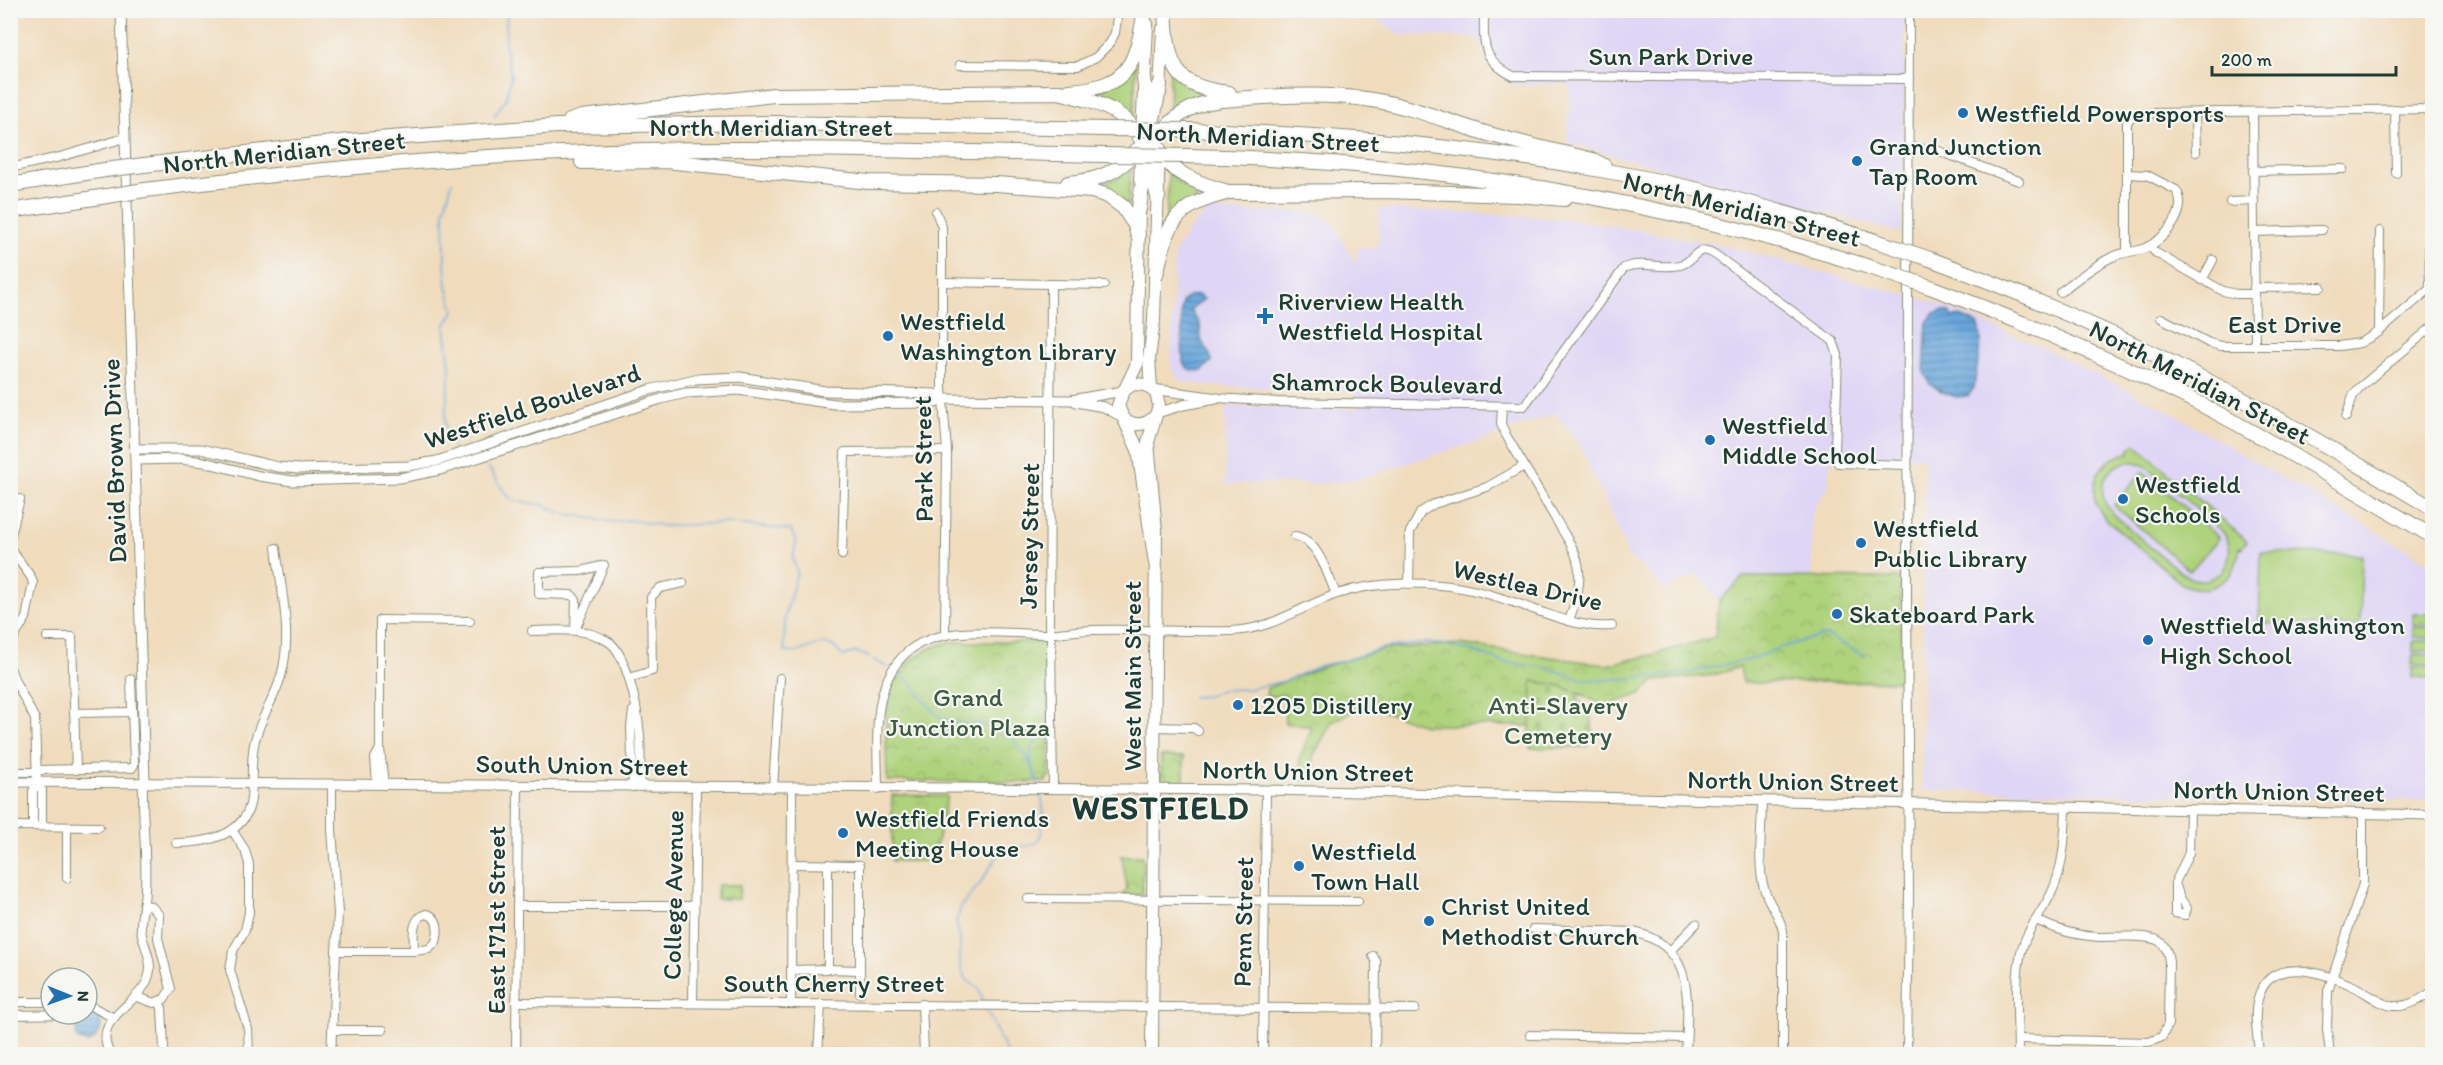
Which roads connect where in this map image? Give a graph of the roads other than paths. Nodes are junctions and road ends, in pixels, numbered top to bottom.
1 (121, 10) edge
2 (1118, 10) edge
3 (1146, 10) edge
4 (1164, 10) edge
5 (1484, 10) edge
6 (1909, 10) edge
7 (960, 65) dead end
8 (1144, 79) joint
9 (1909, 80) junction
10 (1160, 86) joint
11 (1059, 92) junction
12 (1264, 97) junction
13 (2433, 109) edge
14 (2395, 110) junction
15 (2253, 112) junction
16 (2195, 113) junction
17 (557, 126) junction
18 (125, 138) junction
19 (1150, 143) junction
20 (1909, 147) junction
21 (2196, 152) dead end
22 (524, 156) junction
23 (10, 168) edge
24 (2343, 169) dead end
25 (2253, 171) junction
26 (1613, 172) junction
27 (2396, 173) dead end
28 (2127, 174) junction
29 (2019, 181) dead end
30 (10, 185) edge
31 (1024, 186) junction
32 (1228, 192) junction
33 (1158, 197) joint
34 (1612, 201) junction
35 (2254, 201) junction
36 (2230, 202) dead end
37 (1139, 209) joint
38 (10, 211) edge
39 (936, 212) dead end
40 (2322, 230) dead end
41 (2429, 230) dead end
42 (2380, 231) dead end
43 (2254, 232) junction
44 (1138, 236) junction
45 (2149, 246) junction
46 (2127, 251) junction
47 (2213, 260) dead end
48 (1156, 275) junction
49 (2202, 280) junction
50 (942, 282) junction
51 (1051, 284) junction
52 (1104, 285) dead end
53 (2321, 287) dead end
54 (2431, 288) edge
55 (2254, 291) junction
56 (2060, 292) dead end
57 (2161, 318) dead end
58 (2433, 327) edge
59 (2379, 332) junction
60 (2255, 346) junction
61 (1152, 388) junction
62 (1124, 390) junction
63 (1218, 398) junction
64 (941, 399) junction
65 (1051, 400) junction
66 (1071, 400) junction
67 (1502, 407) junction
68 (1156, 415) junction
69 (2346, 417) dead end
70 (1123, 418) junction
71 (135, 449) junction
72 (947, 451) junction
73 (136, 460) junction
74 (1524, 465) junction
75 (1907, 465) junction
76 (20, 499) dead end
77 (2433, 508) edge
78 (1295, 536) dead end
79 (2433, 536) edge
80 (10, 539) edge
81 (10, 548) edge
82 (276, 548) dead end
83 (842, 555) dead end
84 (1155, 563) junction
85 (683, 583) dead end
86 (1409, 584) junction
87 (1336, 594) junction
88 (470, 621) dead end
89 (1569, 621) junction
90 (1612, 626) dead end
91 (575, 630) junction
92 (532, 631) dead end
93 (1155, 631) junction
94 (1050, 633) junction
95 (945, 634) junction
96 (47, 638) dead end
97 (11, 641) edge
98 (10, 668) edge
99 (629, 678) junction
100 (780, 678) dead end
101 (131, 679) dead end
102 (132, 712) junction
103 (74, 713) junction
104 (1154, 727) junction
105 (1198, 731) dead end
106 (76, 770) junction
107 (37, 771) junction
108 (10, 772) edge
109 (10, 783) edge
110 (37, 783) junction
111 (144, 783) junction
112 (251, 784) junction
113 (332, 784) junction
114 (381, 784) junction
115 (518, 785) junction
116 (637, 787) junction
117 (696, 787) junction
118 (773, 788) junction
119 (792, 788) junction
120 (878, 789) junction
121 (1050, 789) junction
122 (1154, 789) junction
123 (1266, 790) junction
124 (1762, 802) junction
125 (1909, 805) junction
126 (2066, 808) junction
127 (2190, 810) junction
128 (2363, 814) junction
129 (2433, 815) edge
130 (10, 826) edge
131 (33, 826) junction
132 (42, 826) junction
133 (67, 826) junction
134 (99, 827) dead end
135 (232, 830) junction
136 (176, 843) dead end
137 (792, 864) junction
138 (828, 864) junction
139 (67, 878) dead end
140 (2175, 882) dead end
141 (1028, 899) dead end
142 (1153, 900) junction
143 (1265, 901) junction
144 (1358, 901) dead end
145 (143, 905) junction
146 (517, 906) junction
147 (694, 906) junction
148 (2036, 920) junction
149 (1696, 924) dead end
150 (1533, 929) dead end
151 (336, 951) junction
152 (414, 951) junction
153 (1670, 951) junction
154 (1373, 956) dead end
155 (828, 969) junction
156 (791, 970) junction
157 (860, 970) junction
158 (2331, 978) junction
159 (2433, 992) edge
160 (860, 993) dead end
161 (135, 996) junction
162 (159, 1001) junction
163 (10, 1002) edge
164 (39, 1002) edge
165 (516, 1002) junction
166 (693, 1003) junction
167 (791, 1004) junction
168 (821, 1004) junction
169 (922, 1004) junction
170 (1152, 1006) junction
171 (1263, 1006) junction
172 (1375, 1008) junction
173 (1415, 1009) dead end
174 (99, 1010) edge
175 (10, 1015) edge
176 (39, 1015) edge
177 (114, 1018) junction
178 (332, 1030) junction
179 (383, 1030) dead end
180 (1530, 1035) dead end
181 (1686, 1038) junction
182 (2018, 1040) junction
183 (164, 1048) dead end
184 (818, 1053) edge
185 (110, 1054) edge
186 (249, 1054) edge
187 (331, 1054) edge
188 (516, 1054) edge
189 (882, 1054) edge
190 (924, 1054) edge
191 (1152, 1054) edge
192 (1263, 1054) edge
193 (1375, 1054) edge
194 (1686, 1054) edge
195 (1783, 1054) edge
196 (1907, 1054) edge
197 (2018, 1054) edge
198 (2259, 1054) edge
199 (2330, 1054) edge

1 - 18 street, David Brown Drive
2 - 7 street
3 - 8 main road
3 - 11 highway
4 - 10 main road
4 - 12 highway
5 - 9 street, Sun Park Drive
6 - 9 street
8 - 19 highway
9 - 20 street
10 - 19 highway
11 - 17 highway
11 - 19 highway
12 - 19 highway
12 - 26 highway
13 - 14 street
14 - 15 street
14 - 27 street
15 - 16 street
15 - 25 street
16 - 21 street
16 - 28 street
17 - 26 highway, North Meridian Street, bridge
17 - 30 highway, North Meridian Street, bridge
18 - 23 street
18 - 71 street, David Brown Drive
19 - 31 highway
19 - 32 highway
19 - 33 highway
19 - 37 highway
20 - 29 street
20 - 75 street
22 - 31 highway
22 - 34 highway, North Meridian Street, bridge
22 - 38 highway, North Meridian Street, bridge
24 - 25 street
25 - 35 street
26 - 77 highway, North Meridian Street, bridge
28 - 45 street
28 - 46 street
31 - 44 highway
32 - 34 highway
32 - 48 highway
33 - 48 main road
34 - 79 highway, North Meridian Street, bridge
35 - 36 street
35 - 43 street
37 - 44 main road
39 - 50 street, Park Street
40 - 43 street
41 - 54 street
42 - 59 street
43 - 55 street
44 - 62 main road
45 - 46 street
45 - 49 street
46 - 56 street
47 - 49 street
48 - 61 main road
49 - 55 street
50 - 51 street
50 - 64 street, Park Street
51 - 52 street
51 - 65 street, Jersey Street
53 - 55 street
54 - 59 street, East Drive
55 - 60 street
57 - 60 street, East Drive
58 - 69 street
59 - 60 street, East Drive
61 - 62 main road
61 - 63 street, Shamrock Boulevard
61 - 68 main road
62 - 66 street, Westfield Boulevard
62 - 70 main road
63 - 67 street, Shamrock Boulevard
63 - 68 street, Shamrock Boulevard
64 - 65 street, Westfield Boulevard
64 - 71 street, Westfield Boulevard
64 - 72 street, Park Street
64 - 73 street, Westfield Boulevard
65 - 66 street, Westfield Boulevard
65 - 94 street, Jersey Street
66 - 70 street, Westfield Boulevard
67 - 74 street
67 - 75 street, Shamrock Boulevard
68 - 70 main road
68 - 84 main road, West Main Street
70 - 84 main road, West Main Street
71 - 73 street, David Brown Drive
72 - 83 street
72 - 95 street, Park Street
73 - 111 street, David Brown Drive
74 - 86 street
74 - 89 street
75 - 125 street
76 - 80 street
78 - 87 street
81 - 97 street
82 - 112 street
84 - 93 main road, West Main Street
85 - 99 street
86 - 87 street, Westlea Drive
86 - 89 street, Westlea Drive
87 - 93 street, Westlea Drive
88 - 114 street
89 - 90 street, Westlea Drive
91 - 91 street
91 - 92 street
91 - 99 street
93 - 94 street, Westlea Drive
93 - 104 main road, West Main Street
94 - 95 street, Westlea Drive
94 - 121 street, Jersey Street
95 - 120 street
96 - 103 street
98 - 107 street
99 - 116 street
100 - 118 street
101 - 102 street
102 - 103 street
102 - 106 street
103 - 106 street
104 - 105 street
104 - 122 main road, West Main Street
106 - 107 street
107 - 108 street
107 - 110 street
109 - 110 street, South Union Street
110 - 111 street, South Union Street
110 - 131 street
110 - 132 street
111 - 112 street, South Union Street
111 - 145 street
112 - 113 street, South Union Street
112 - 135 street
113 - 114 street, South Union Street
113 - 151 street
114 - 115 street, South Union Street
115 - 116 street, South Union Street
115 - 146 street, East 171st Street
116 - 117 street, South Union Street
117 - 118 street, South Union Street
117 - 147 street, College Avenue
118 - 119 street, South Union Street
119 - 120 street, South Union Street
119 - 137 street
120 - 121 street, South Union Street
121 - 122 street, South Union Street
122 - 123 street, North Union Street
122 - 142 main road, West Main Street
123 - 124 street, North Union Street
123 - 143 street, Penn Street
124 - 125 street, North Union Street
124 - 195 street
125 - 126 street, North Union Street
125 - 196 street
126 - 127 street, North Union Street
126 - 148 street
127 - 128 street, North Union Street
127 - 140 street
128 - 129 street, North Union Street
128 - 158 street
130 - 131 street
131 - 132 street
132 - 133 street
133 - 134 street
133 - 139 street
135 - 136 street
135 - 186 street
137 - 138 street
137 - 156 street
138 - 155 street
138 - 157 street
141 - 142 street
142 - 143 street
142 - 170 main road, West Main Street
143 - 144 street
143 - 171 street, Penn Street
145 - 161 street
145 - 162 street
146 - 147 street
146 - 165 street, East 171st Street
147 - 166 street, College Avenue
148 - 182 street
148 - 182 street
149 - 153 street
150 - 153 street
151 - 152 street
151 - 178 street
152 - 152 street
153 - 181 street
154 - 172 street
155 - 156 street
155 - 157 street
156 - 167 street
157 - 160 street
158 - 159 street
158 - 198 street
158 - 199 street
161 - 162 street
161 - 177 street
162 - 183 street
163 - 164 street
165 - 166 street, South Cherry Street
165 - 188 street, East 171st Street
166 - 167 street, South Cherry Street
167 - 168 street, South Cherry Street
168 - 169 street, South Cherry Street
168 - 184 street
169 - 170 street, South Cherry Street
169 - 190 street
170 - 171 street, South Cherry Street
170 - 191 main road, West Main Street
171 - 172 street, South Cherry Street
171 - 192 street, Penn Street
172 - 173 street, South Cherry Street
172 - 193 street
174 - 177 street
175 - 176 street
177 - 185 street
178 - 179 street
178 - 187 street
180 - 181 street
181 - 194 street
182 - 197 street
184 - 189 street

